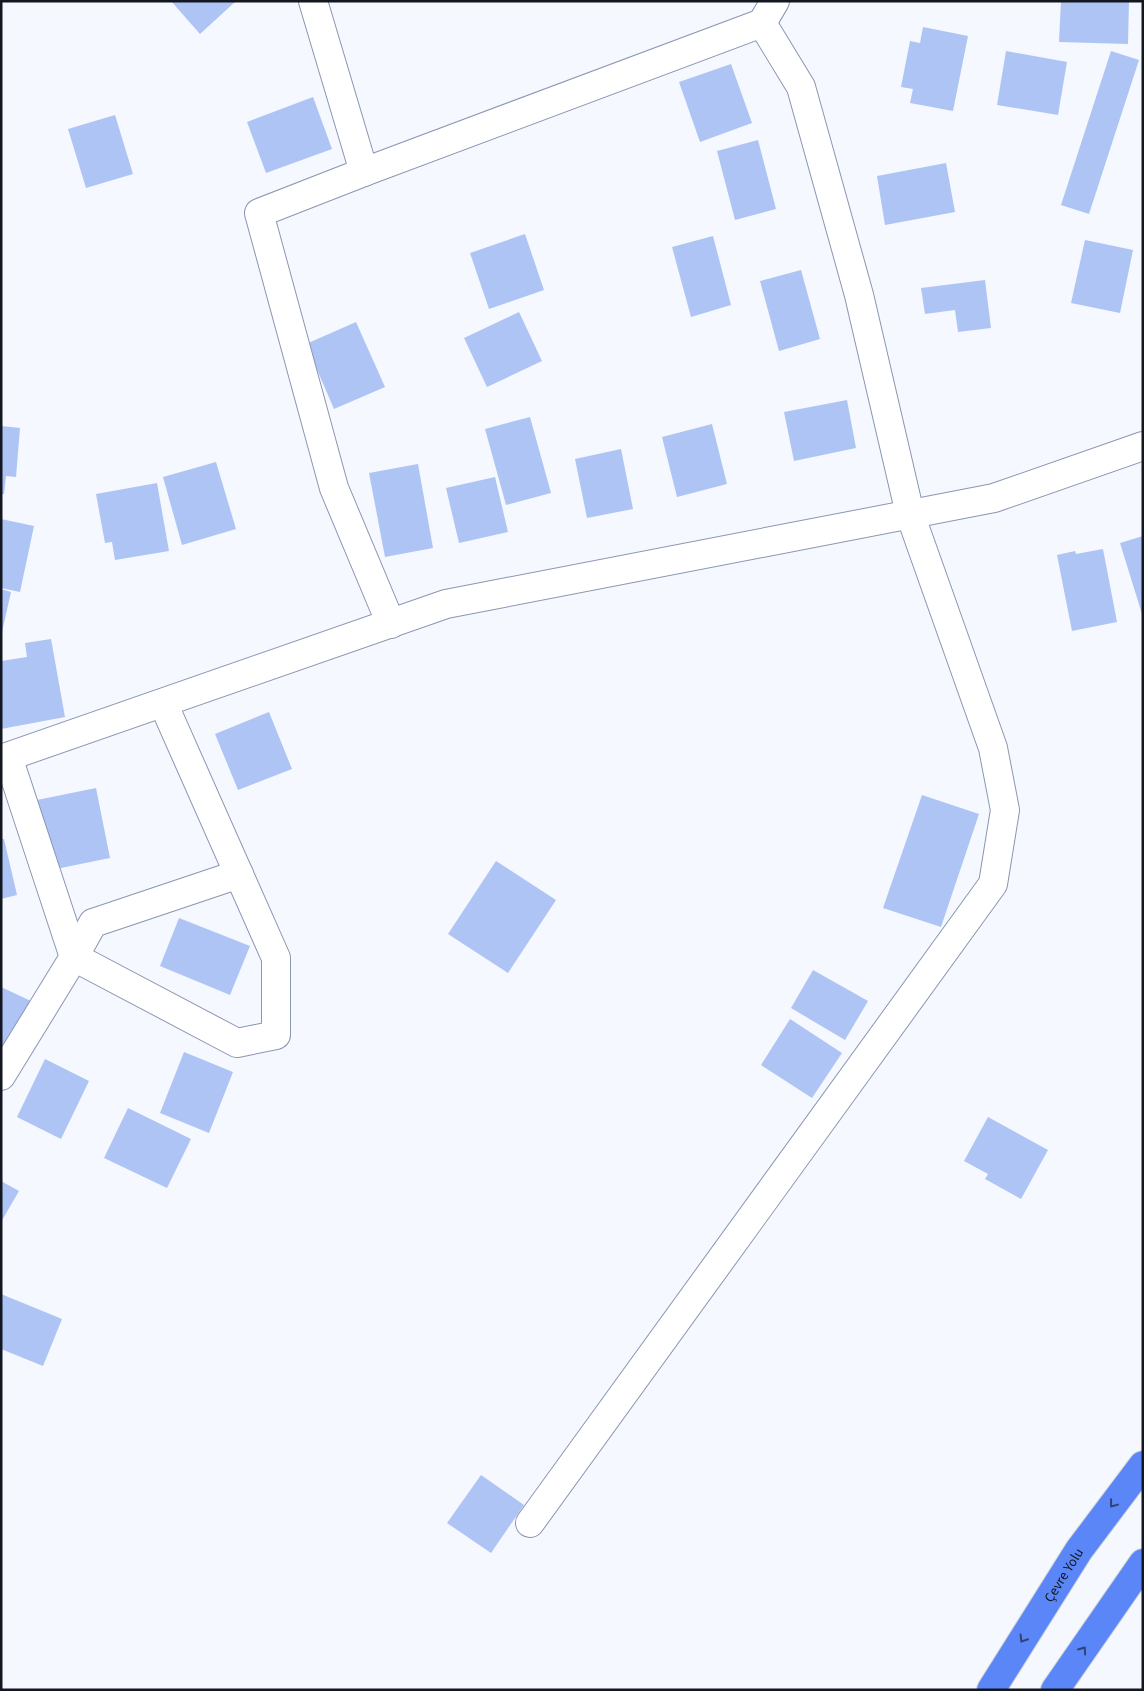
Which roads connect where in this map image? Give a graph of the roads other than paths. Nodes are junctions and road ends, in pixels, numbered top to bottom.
1 (313, 1) edge
2 (769, 12) edge
3 (364, 172) junction
4 (1143, 446) edge
5 (910, 514) junction
6 (390, 624) junction
7 (163, 703) junction
8 (4, 758) edge
9 (239, 874) junction
10 (74, 957) junction
11 (1, 1076) edge
12 (1143, 1465) edge
13 (530, 1524) dead end
14 (1143, 1563) edge
15 (991, 1690) edge
16 (1055, 1690) edge

1 - 3 street
2 - 3 street
2 - 5 street
3 - 6 street
4 - 5 street
5 - 6 street
5 - 13 street
6 - 7 street
7 - 8 street
7 - 9 street
8 - 10 street
9 - 10 street
9 - 10 street
10 - 11 street
12 -> 15 highway, Çevre Yolu
16 -> 14 highway

